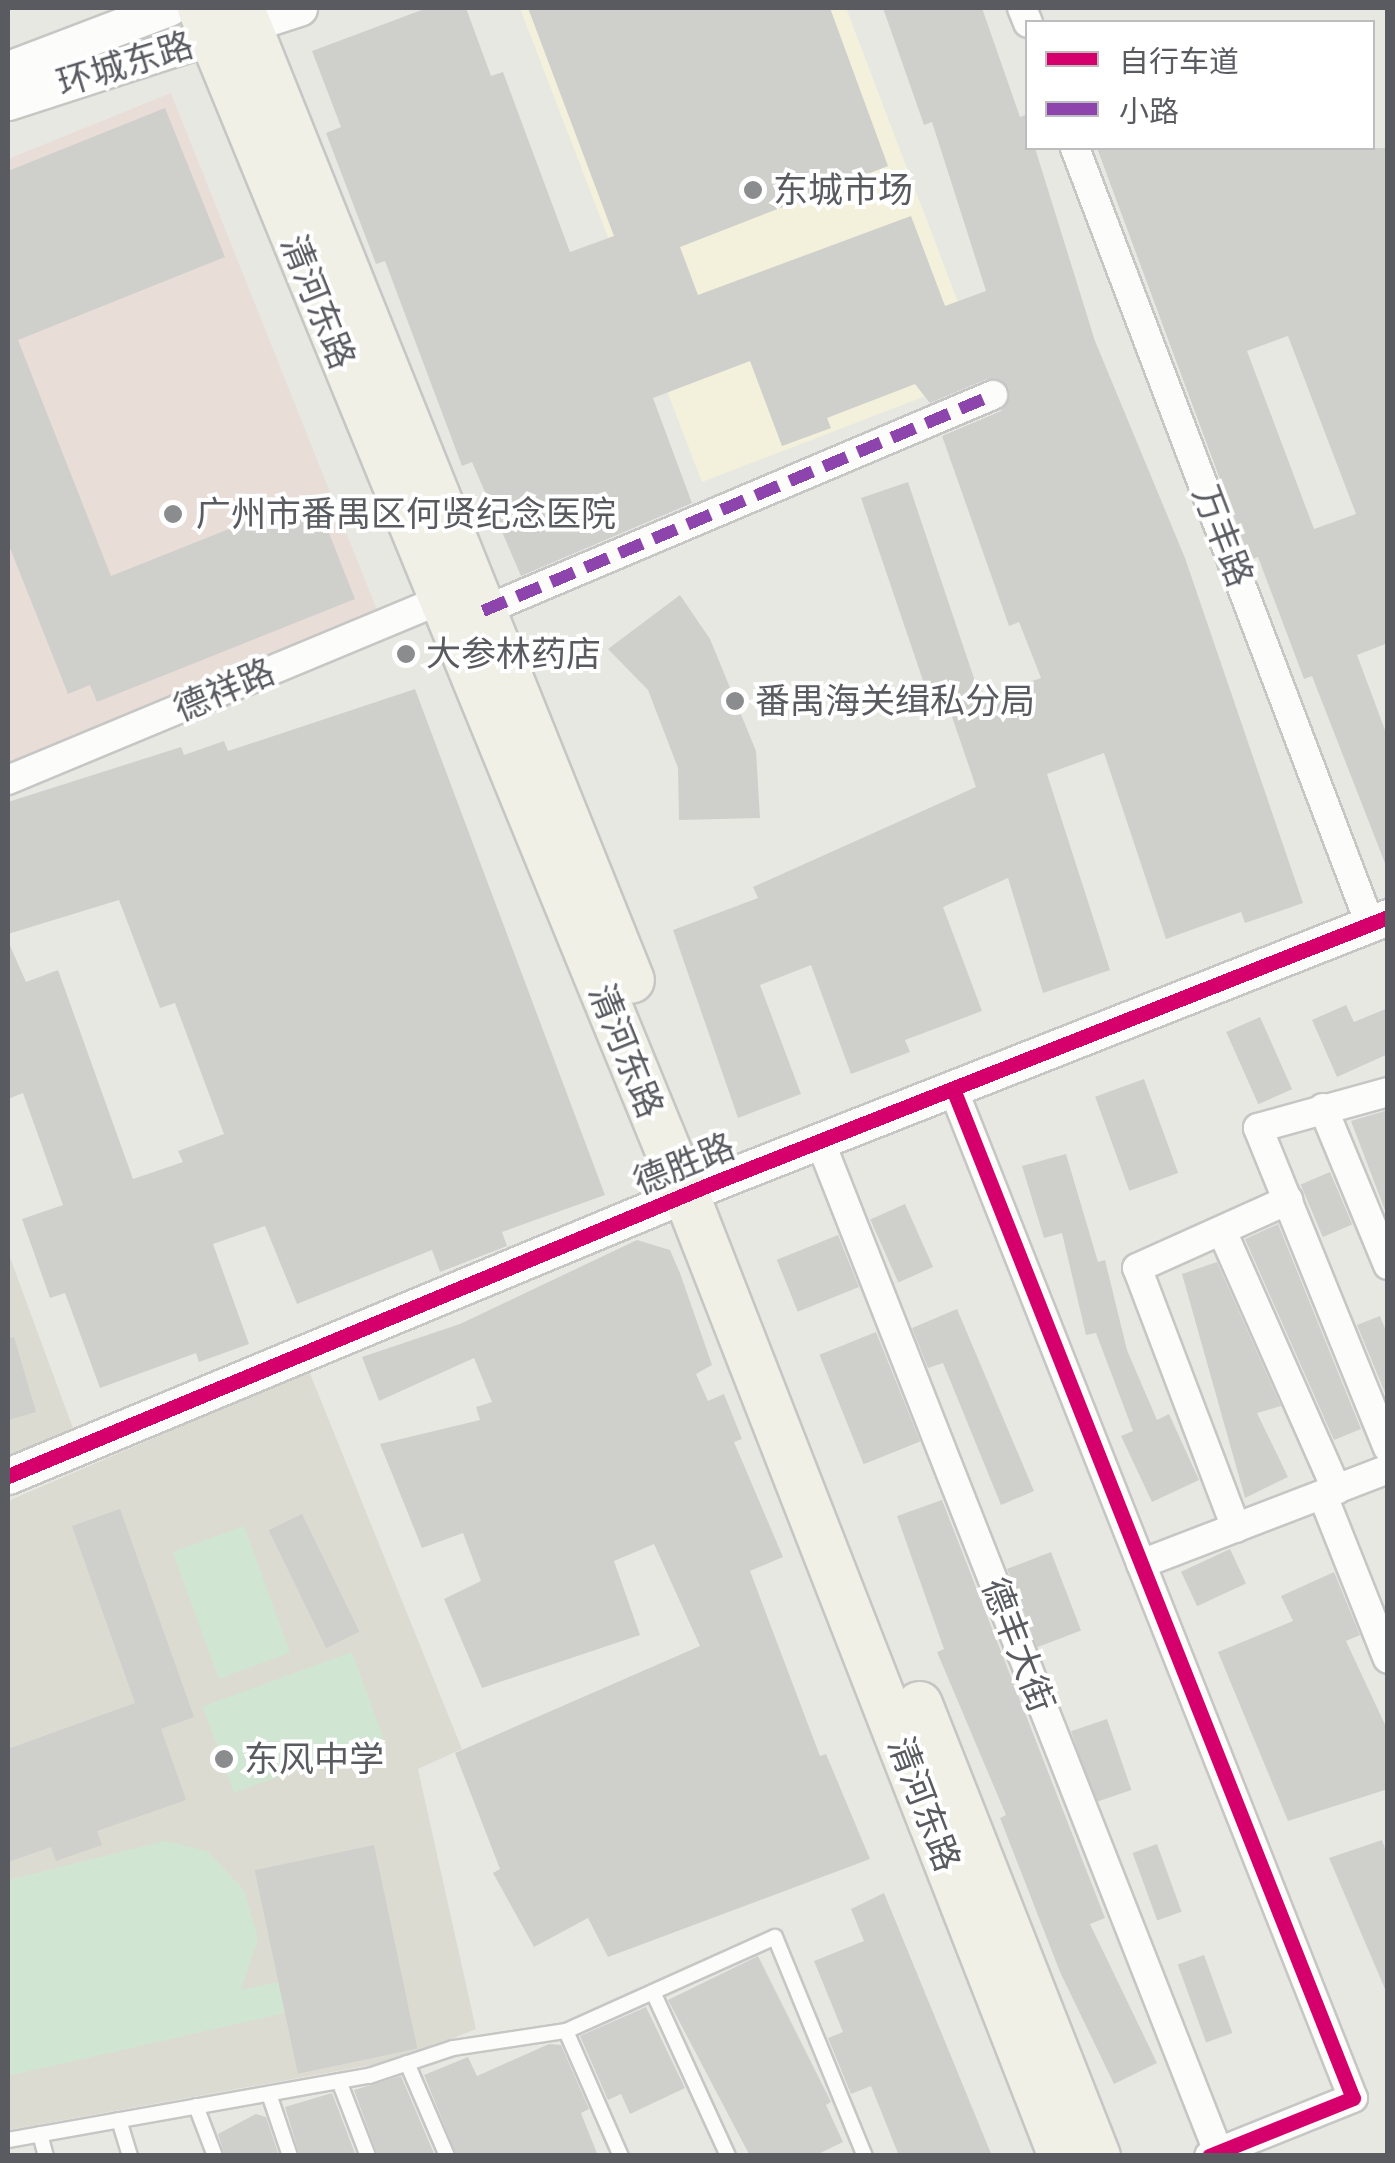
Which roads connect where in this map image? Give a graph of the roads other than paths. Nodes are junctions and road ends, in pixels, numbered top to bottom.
1 (169, 8) edge
2 (299, 8) edge
3 (225, 20) edge
4 (8, 68) edge
5 (8, 102) edge
6 (1076, 150) edge
7 (993, 395) dead end
8 (462, 606) junction
9 (8, 780) edge
10 (1379, 921) edge
11 (953, 1089) junction
12 (1388, 1092) edge
13 (1323, 1108) junction
14 (820, 1141) junction
15 (699, 1189) junction
16 (1288, 1200) junction
17 (1222, 1231) junction
18 (1388, 1265) edge
19 (1388, 1448) edge
20 (1388, 1469) edge
21 (8, 1476) edge
22 (1330, 1493) junction
23 (1236, 1528) junction
24 (1141, 1564) junction
25 (1388, 1658) edge
26 (652, 1992) junction
27 (566, 2031) junction
28 (407, 2063) junction
29 (339, 2081) junction
30 (269, 2094) junction
31 (196, 2106) junction
32 (119, 2120) junction
33 (40, 2134) junction
34 (8, 2140) edge
35 (1213, 2152) edge
36 (46, 2156) edge
37 (130, 2156) edge
38 (215, 2156) edge
39 (290, 2156) edge
40 (368, 2156) edge
41 (447, 2156) edge
42 (621, 2156) edge
43 (728, 2156) edge
44 (865, 2156) edge
45 (1061, 2156) edge
46 (1097, 2156) edge

1 - 4 street, 环城东路
2 - 3 street, 环城东路
3 - 5 street, 环城东路
3 - 8 main road, 清河东路
6 - 10 street, 万丰路
7 - 8 street, 德祥路
8 - 9 street, 德祥路
8 - 15 main road, 清河东路
10 - 11 street, 德胜路
11 - 14 street, 德胜路
11 - 24 street
12 - 13 street
13 - 16 street
13 - 18 street
14 - 15 street, 德胜路
14 - 35 street, 德丰大街
15 - 21 street, 德胜路
15 - 45 main road, 清河东路
15 - 46 main road, 清河东路
16 - 17 street
16 - 19 street
17 - 22 street
17 - 23 street
20 - 22 street
22 - 23 street
22 - 25 street
23 - 24 street
24 - 35 street
26 - 27 lane
26 - 43 lane
26 - 44 lane
27 - 28 lane
27 - 42 lane
28 - 29 lane
28 - 41 lane
29 - 30 lane
29 - 40 lane
30 - 31 lane
30 - 39 lane
31 - 32 lane
31 - 38 lane
32 - 33 lane
32 - 37 lane
33 - 34 lane
33 - 36 lane

